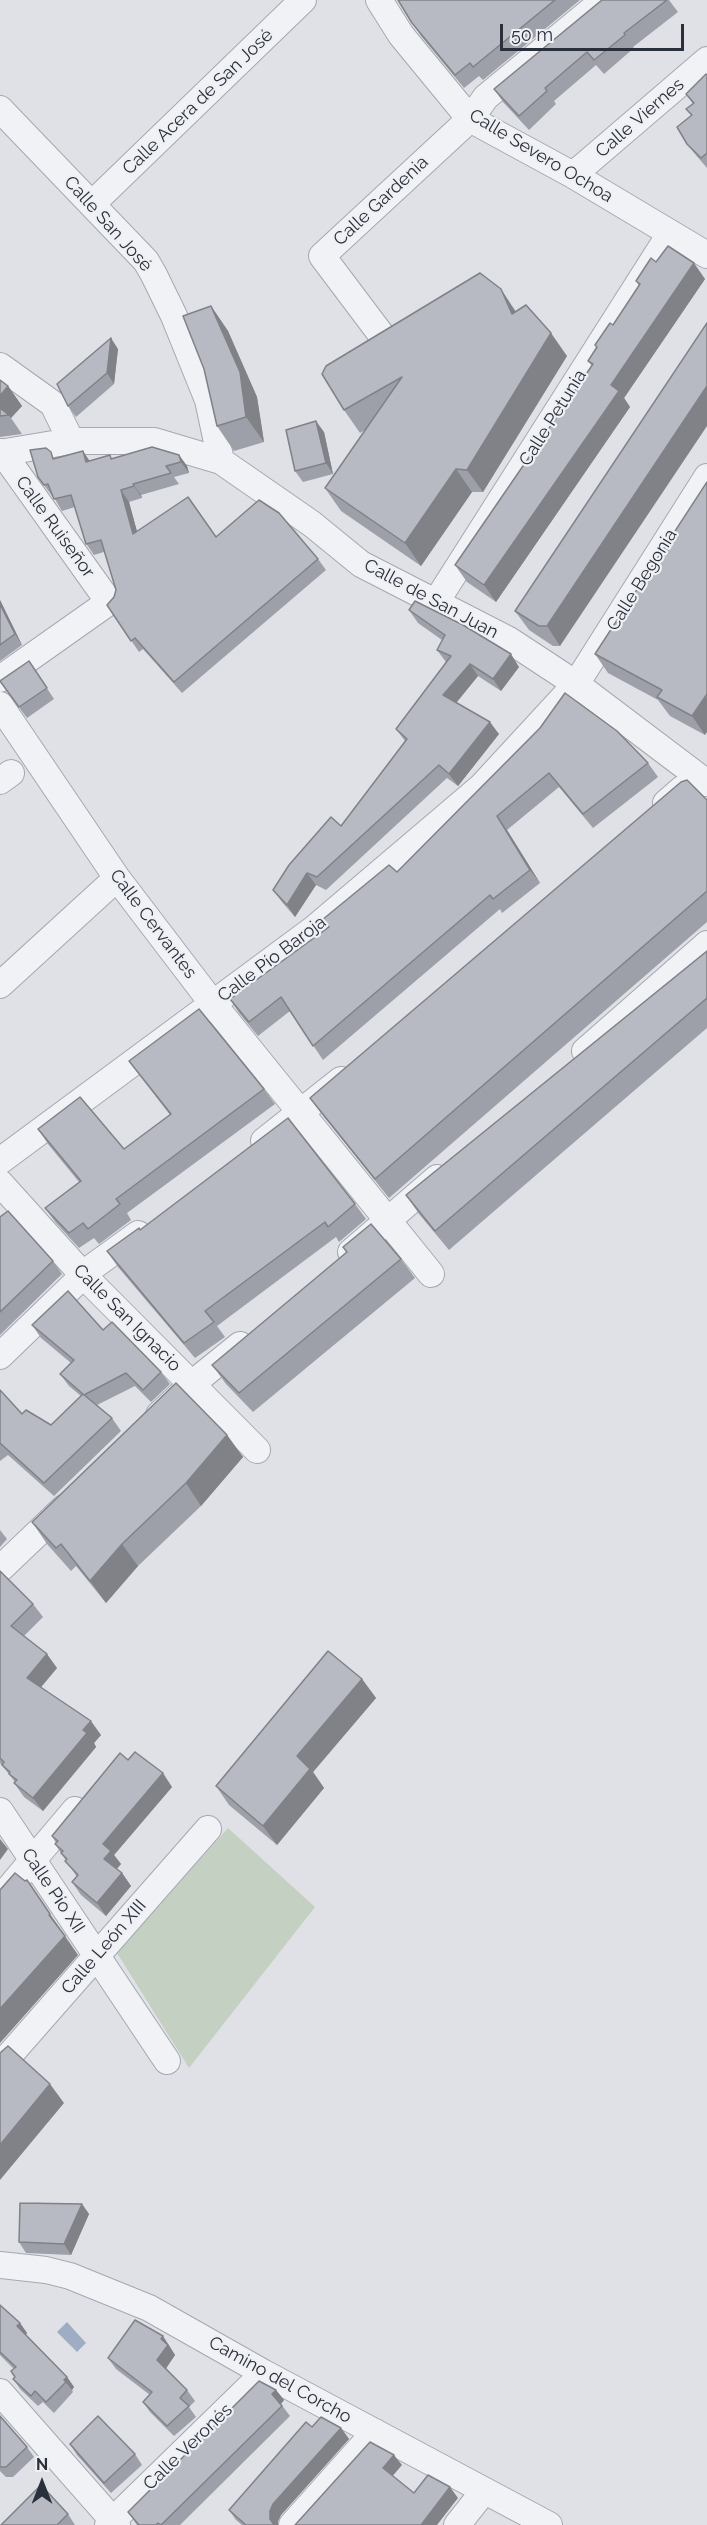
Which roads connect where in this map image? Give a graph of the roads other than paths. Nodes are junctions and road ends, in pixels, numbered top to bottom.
1 (303, 0) edge
2 (378, 0) edge
3 (604, 0) edge
4 (707, 60) edge
5 (0, 109) edge
6 (470, 119) junction
7 (573, 175) junction
8 (92, 204) junction
9 (670, 234) junction
10 (707, 255) edge
11 (389, 345) edge
12 (0, 366) edge
13 (71, 441) junction
14 (1, 452) edge
15 (221, 461) junction
16 (707, 477) edge
17 (436, 602) junction
18 (0, 679) edge
19 (576, 684) junction
20 (0, 705) edge
21 (707, 782) edge
22 (646, 820) edge
23 (117, 878) junction
24 (707, 944) edge
25 (0, 985) edge
26 (213, 1004) junction
27 (357, 1066) edge
28 (565, 1069) edge
29 (302, 1112) junction
30 (245, 1155) edge
31 (459, 1159) edge
32 (0, 1161) edge
33 (0, 1183) edge
34 (159, 1218) edge
35 (388, 1220) junction
36 (329, 1271) edge
37 (431, 1274) dead end
38 (84, 1276) junction
39 (258, 1330) edge
40 (0, 1356) edge
41 (193, 1383) junction
42 (143, 1431) edge
43 (257, 1449) dead end
44 (84, 1488) edge
45 (0, 1569) edge
46 (93, 1788) edge
47 (0, 1811) edge
48 (208, 1829) dead end
49 (33, 1860) junction
50 (0, 1899) edge
51 (96, 1955) junction
52 (167, 2061) dead end
53 (0, 2066) edge
54 (0, 2265) edge
55 (264, 2373) junction
56 (0, 2392) edge
57 (375, 2432) junction
58 (484, 2491) junction
59 (112, 2523) edge
60 (292, 2525) edge
61 (457, 2525) edge
62 (549, 2525) edge

1 - 8 street, Calle Acera de San José
2 - 6 street, Calle Severo Ochoa
3 - 6 street
4 - 7 street, Calle Viernes
5 - 8 street, Calle San José
6 - 7 street, Calle Severo Ochoa
6 - 11 street, Calle Gardenia
7 - 9 street, Calle Severo Ochoa
8 - 15 street, Calle San José
9 - 10 street, Calle Severo Ochoa
9 - 17 street, Calle Petunia
12 - 13 street
13 - 14 street, Calle de San Juan
13 - 15 street, Calle de San Juan
14 - 18 street, Calle Ruiseñor
15 - 17 street, Calle de San Juan
16 - 19 street, Calle Begonia
17 - 19 street, Calle de San Juan
19 - 21 street, Calle de San Juan
19 - 26 street, Calle Pío Baroja
20 - 23 street, Calle Cervantes
21 - 22 street
23 - 25 street
23 - 26 street, Calle Cervantes
24 - 28 street
26 - 29 street, Calle Cervantes
26 - 32 street, Calle Pío Baroja
27 - 29 street
29 - 30 street
29 - 35 street, Calle Cervantes
31 - 35 street
33 - 38 street, Calle San Ignacio
34 - 38 street
35 - 36 street
35 - 37 street, Calle Cervantes
38 - 40 street
38 - 41 street, Calle San Ignacio
39 - 41 street
41 - 42 street
41 - 43 street, Calle San Ignacio
44 - 45 street
46 - 49 street
47 - 49 street, Calle Pío XII
48 - 51 street, Calle León XIII
49 - 50 street
49 - 51 street, Calle Pío XII
51 - 52 street, Calle Pío XII
51 - 53 street, Calle León XIII
54 - 55 street, Camino del Corcho
55 - 57 street, Camino del Corcho
55 - 59 street, Calle Veronés
56 - 59 street
57 - 58 street, Camino del Corcho
57 - 60 street
58 - 61 street
58 - 62 street, Camino del Corcho

